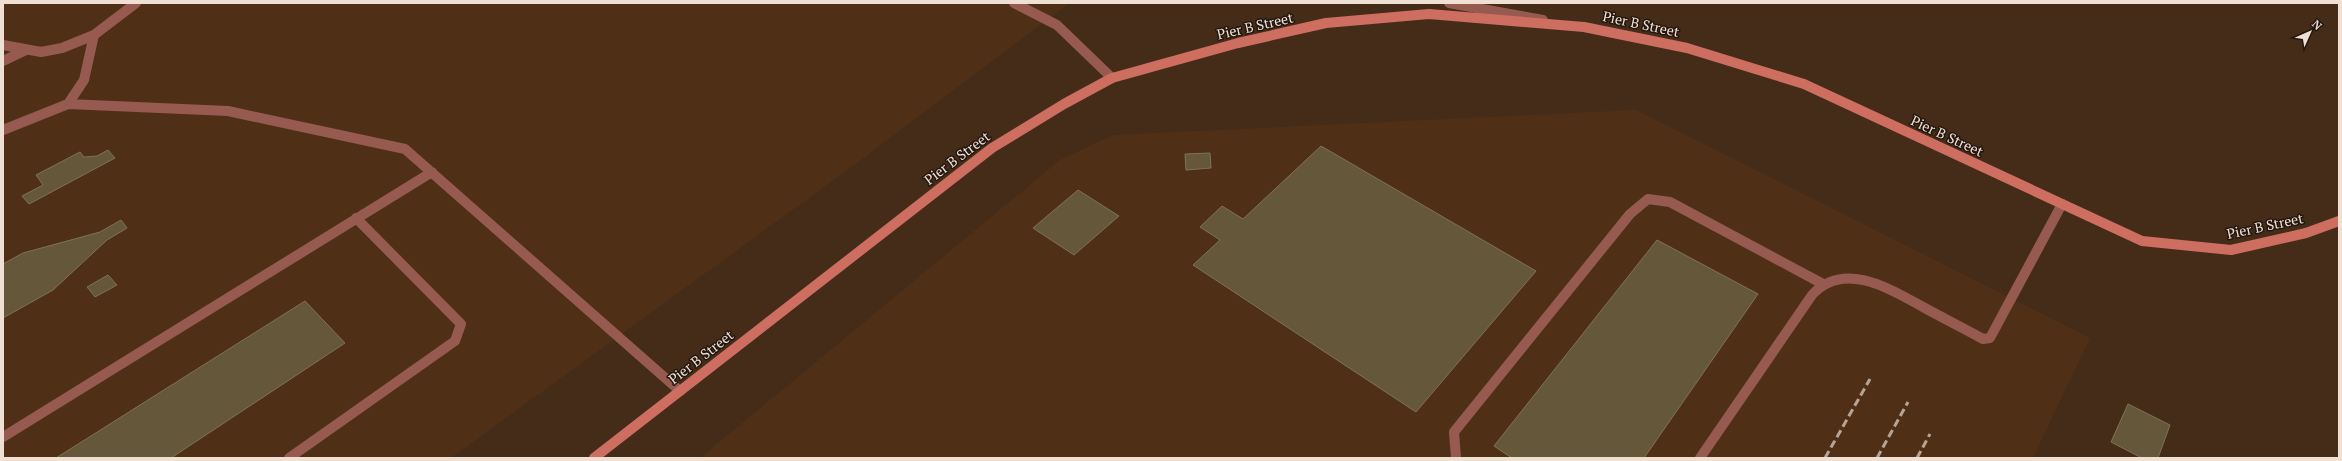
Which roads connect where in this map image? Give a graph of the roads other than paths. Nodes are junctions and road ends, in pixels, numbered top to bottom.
1 (136, 3) edge
2 (1014, 3) edge
3 (1448, 3) edge
4 (1584, 27) junction
5 (94, 35) junction
6 (3, 45) edge
7 (26, 50) junction
8 (3, 61) edge
9 (1112, 78) junction
10 (68, 104) junction
11 (3, 130) edge
12 (432, 172) junction
13 (2062, 204) junction
14 (356, 218) junction
15 (2339, 221) edge
16 (1824, 284) junction
17 (680, 391) junction
18 (3, 437) edge
19 (289, 458) edge
20 (594, 458) edge
21 (1456, 458) edge
22 (1700, 458) edge

1 - 5 lane
2 - 9 lane
3 - 4 lane
4 - 9 street, Pier B Street
4 - 13 street, Pier B Street
5 - 7 lane
5 - 10 lane
6 - 7 lane
7 - 8 lane
9 - 17 street, Pier B Street
10 - 11 lane
10 - 12 lane
12 - 14 lane
12 - 17 lane
13 - 15 street, Pier B Street
13 - 16 lane
14 - 18 lane
14 - 19 lane
16 - 21 lane
16 - 22 lane
17 - 20 street, Pier B Street

